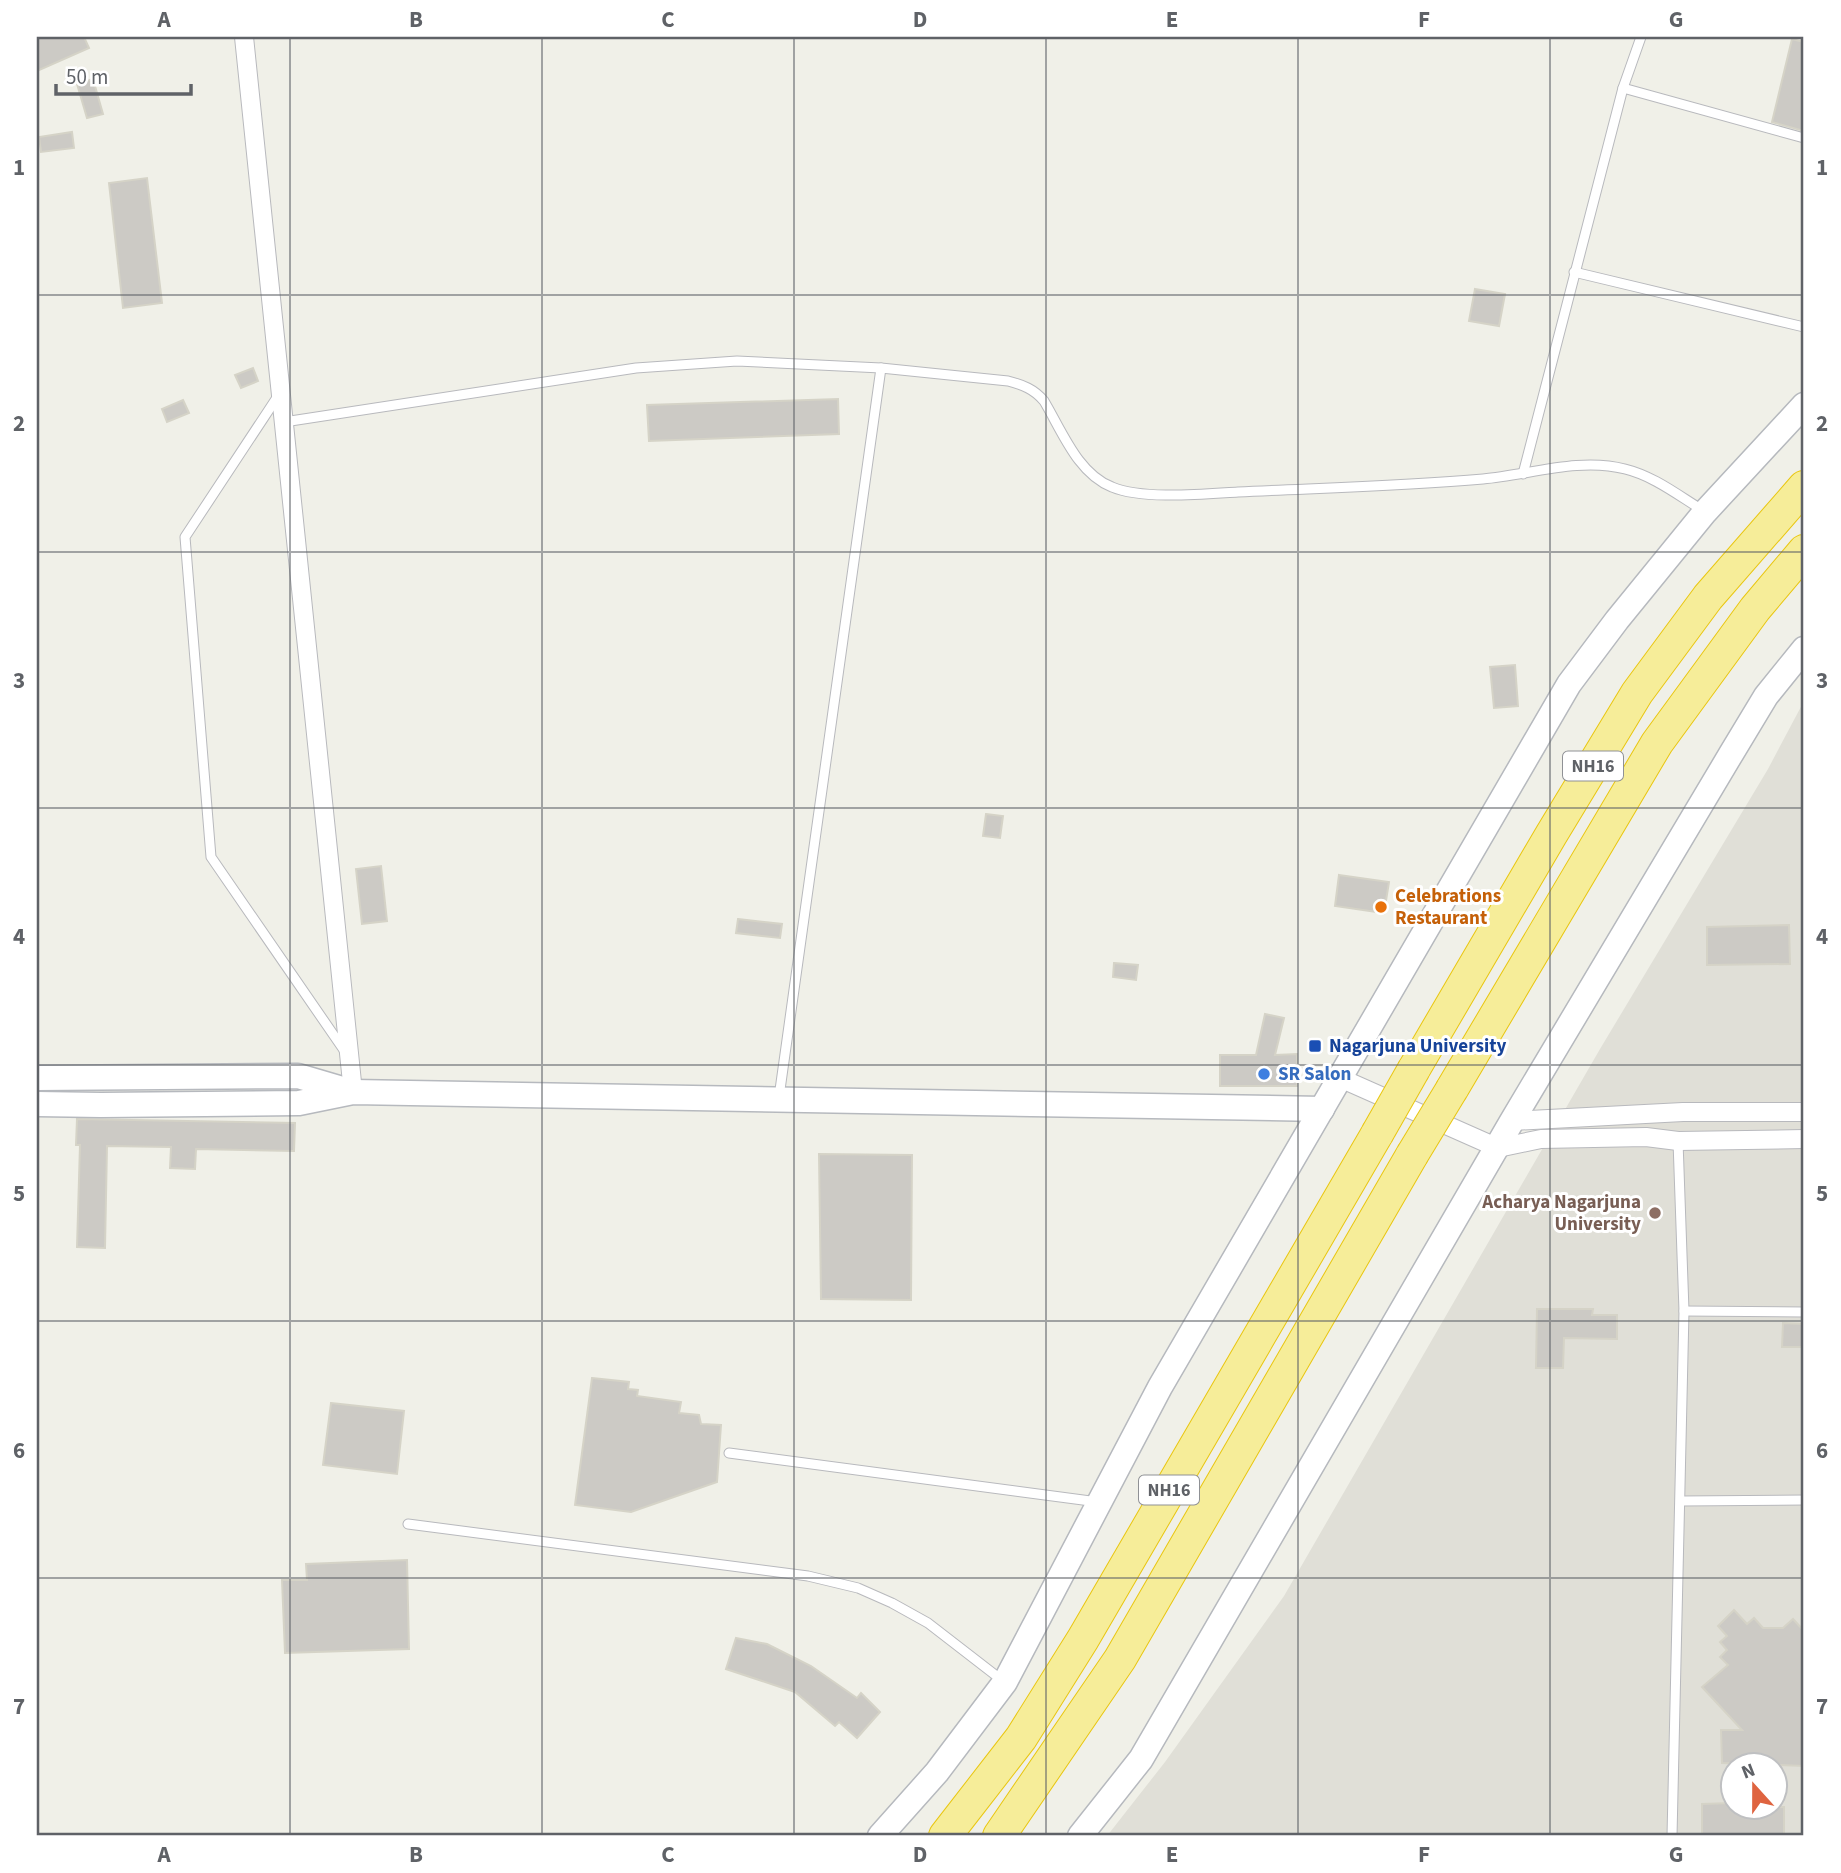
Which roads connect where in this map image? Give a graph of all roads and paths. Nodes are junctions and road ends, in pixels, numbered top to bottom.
1 (244, 37) edge
2 (1642, 37) edge
3 (1623, 88) junction
4 (1804, 138) edge
5 (1574, 272) junction
6 (1804, 327) edge
7 (881, 368) junction
8 (281, 392) junction
9 (1804, 405) edge
10 (284, 422) junction
11 (1523, 474) junction
12 (1804, 487) edge
13 (1705, 512) junction
14 (1804, 551) edge
15 (1804, 649) edge
16 (350, 1059) junction
17 (37, 1078) edge
18 (1340, 1079) junction
19 (353, 1092) junction
20 (779, 1099) junction
21 (37, 1104) edge
22 (1322, 1109) junction
23 (1804, 1112) edge
24 (1512, 1121) junction
25 (1804, 1139) edge
26 (1678, 1141) junction
27 (1498, 1148) junction
28 (1684, 1311) junction
29 (1804, 1312) edge
30 (729, 1453) dead end
31 (1804, 1500) edge
32 (1681, 1501) junction
33 (1099, 1503) junction
34 (408, 1524) dead end
35 (1005, 1682) junction
36 (880, 1836) edge
37 (945, 1836) edge
38 (999, 1836) edge
39 (1080, 1836) edge
40 (1672, 1836) edge

1 - 8 street
2 - 3 lane
3 - 4 lane
3 - 5 lane
5 - 6 lane
5 - 11 lane
7 - 10 lane
7 - 11 lane
7 - 20 lane
8 - 10 street
8 - 16 lane
9 - 13 main road
10 - 16 street
11 - 13 lane
12 - 37 highway, NH16, bridge
13 - 18 main road
14 - 38 highway, NH16, bridge
15 - 24 main road
16 - 19 street
17 - 19 main road
18 - 22 main road
18 - 27 street
19 - 20 main road
19 - 21 main road
20 - 22 main road
22 - 33 main road
23 - 24 street
24 - 27 main road
25 - 26 street
26 - 27 street
26 - 28 lane
27 - 39 main road
28 - 29 lane
28 - 32 lane
30 - 33 lane
31 - 32 lane
32 - 40 lane
33 - 35 main road
34 - 35 lane
35 - 36 main road

